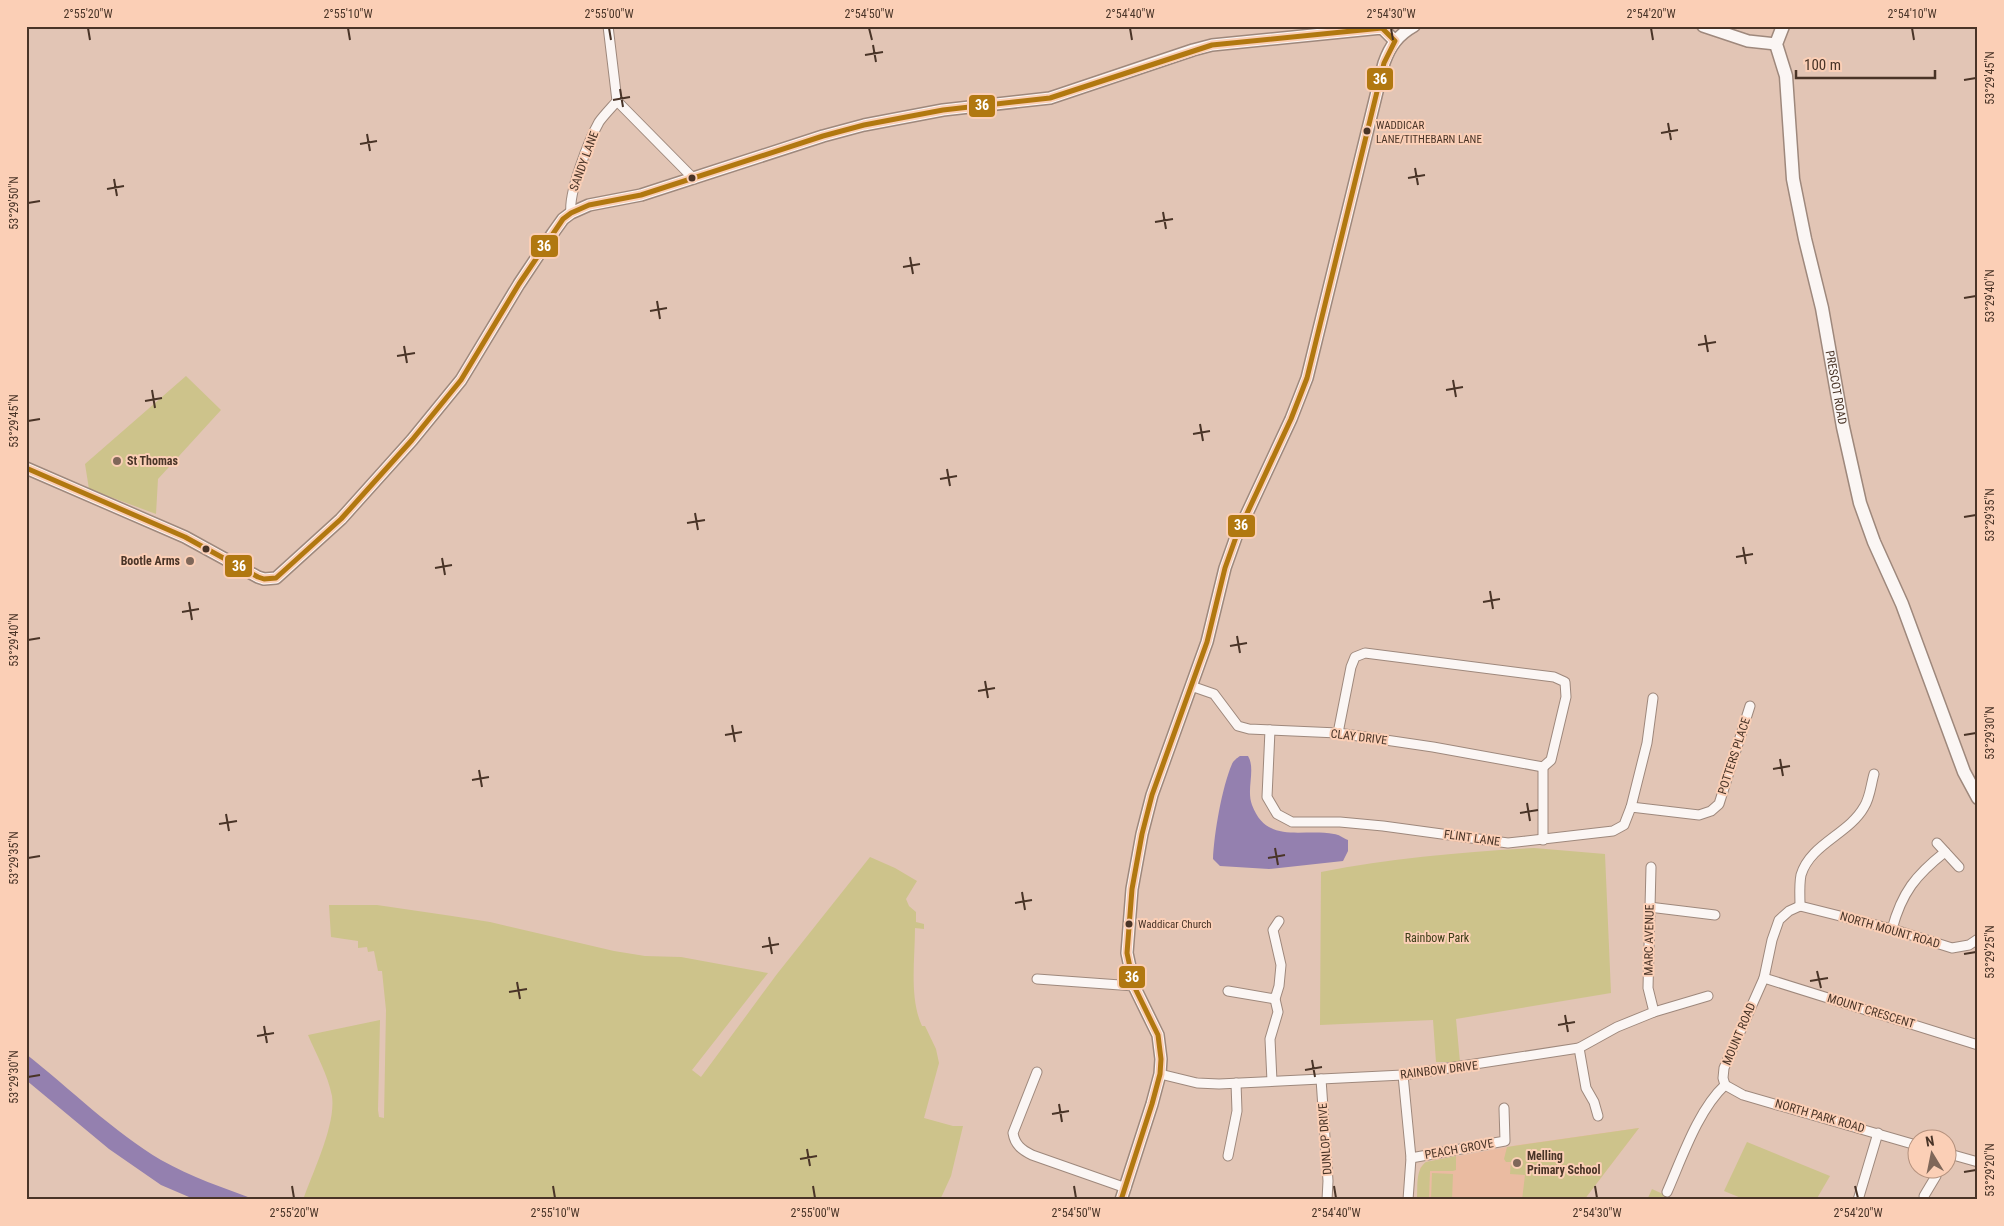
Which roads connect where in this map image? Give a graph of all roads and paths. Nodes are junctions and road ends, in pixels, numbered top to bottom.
1 (608, 26) edge
2 (1414, 26) edge
3 (1703, 26) edge
4 (1783, 26) edge
5 (1382, 27) edge
6 (1395, 41) junction
7 (1776, 44) junction
8 (618, 101) junction
9 (694, 179) junction
10 (571, 213) junction
11 (26, 468) edge
12 (1191, 686) junction
13 (1653, 698) dead end
14 (1750, 706) dead end
15 (1270, 730) junction
16 (1338, 734) junction
17 (1543, 767) junction
18 (1874, 774) dead end
19 (1978, 798) edge
20 (1631, 807) junction
21 (1543, 840) junction
22 (1937, 843) dead end
23 (1946, 852) junction
24 (1651, 867) dead end
25 (1958, 867) dead end
26 (1800, 906) junction
27 (1649, 907) junction
28 (1715, 916) dead end
29 (1279, 922) dead end
30 (1892, 929) junction
31 (1978, 939) edge
32 (1764, 978) junction
33 (1037, 979) dead end
34 (1134, 986) junction
35 (1228, 991) dead end
36 (1708, 996) dead end
37 (1275, 999) junction
38 (1654, 1012) junction
39 (1978, 1044) edge
40 (1579, 1048) junction
41 (1037, 1072) dead end
42 (1160, 1074) junction
43 (1403, 1075) junction
44 (1321, 1079) junction
45 (1272, 1081) junction
46 (1236, 1083) junction
47 (1726, 1085) junction
48 (1504, 1108) dead end
49 (1598, 1116) dead end
50 (1878, 1133) junction
51 (1906, 1141) edge
52 (1228, 1156) dead end
53 (1956, 1156) edge
54 (1410, 1158) junction
55 (1978, 1162) edge
56 (1935, 1178) edge
57 (1126, 1188) junction
58 (1667, 1192) dead end
59 (1924, 1196) dead end
60 (1122, 1200) edge
61 (1327, 1200) edge
62 (1408, 1200) edge
63 (1858, 1200) edge

1 - 8 street
2 - 6 street
3 - 7 street
4 - 7 main road
5 - 6 street
5 - 9 street
6 - 12 street
7 - 19 main road, PRESCOT ROAD
8 - 9 street
8 - 10 street, SANDY LANE
9 - 10 street
10 - 11 street
12 - 15 street, CLAY DRIVE
12 - 34 street
13 - 20 street, FLINT LANE
14 - 20 street, POTTERS PLACE
15 - 16 street, CLAY DRIVE
15 - 21 street, FLINT LANE
16 - 17 street, CLAY DRIVE
16 - 17 street
17 - 21 street
18 - 26 street
20 - 21 street, FLINT LANE
22 - 23 street
23 - 25 street
23 - 30 street
24 - 27 street, MARC AVENUE
26 - 30 street, NORTH MOUNT ROAD
26 - 32 street, MOUNT ROAD
27 - 28 street
27 - 38 street, MARC AVENUE
29 - 37 street
30 - 31 street, NORTH MOUNT ROAD
32 - 39 street, MOUNT CRESCENT
32 - 47 street, MOUNT ROAD
33 - 34 street
34 - 42 street
35 - 37 street
36 - 38 street, RAINBOW DRIVE
37 - 45 street
38 - 40 street, RAINBOW DRIVE
40 - 43 street, RAINBOW DRIVE
40 - 49 street
41 - 57 street
42 - 46 street, RAINBOW DRIVE
42 - 57 street
43 - 44 street, RAINBOW DRIVE
43 - 54 street
44 - 45 street, RAINBOW DRIVE
44 - 61 street, DUNLOP DRIVE
45 - 46 street, RAINBOW DRIVE
46 - 52 street
47 - 50 street, NORTH PARK ROAD
47 - 58 street
48 - 54 street, PEACH GROVE
50 - 51 street, NORTH PARK ROAD
50 - 63 street
53 - 55 street
54 - 62 street
56 - 59 street
57 - 60 street

